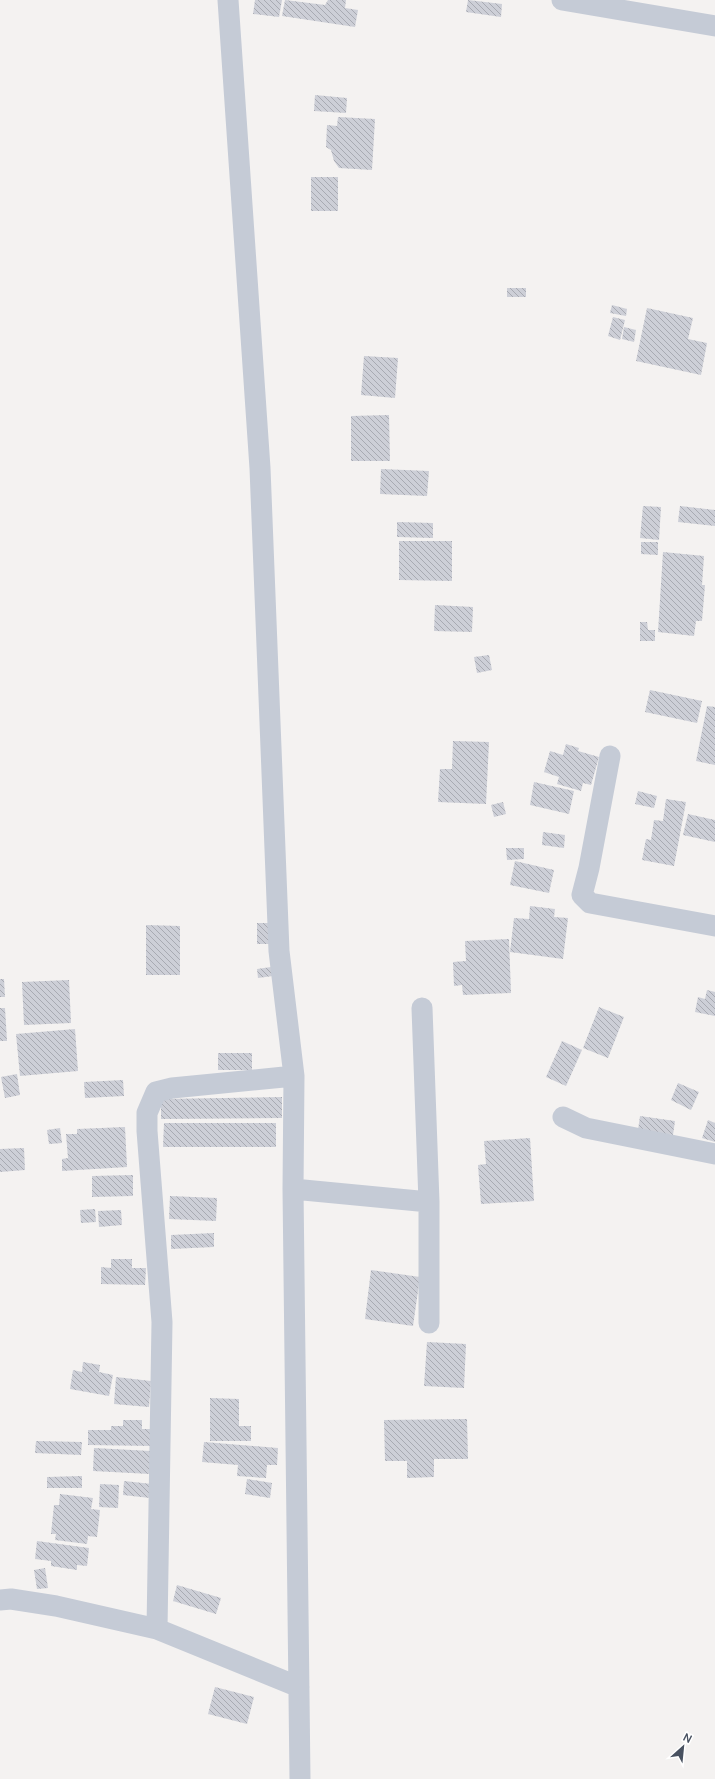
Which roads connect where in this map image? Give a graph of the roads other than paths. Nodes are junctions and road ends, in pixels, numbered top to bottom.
1 (228, 0) edge
2 (562, 0) edge
3 (715, 26) edge
4 (610, 756) dead end
5 (715, 926) edge
6 (422, 1008) dead end
7 (294, 1076) junction
8 (563, 1117) dead end
9 (715, 1154) edge
10 (293, 1189) junction
11 (429, 1202) junction
12 (429, 1323) dead end
13 (0, 1600) edge
14 (157, 1629) junction
15 (299, 1687) junction
16 (300, 1779) edge

1 - 7 street
2 - 3 street
4 - 5 street
6 - 11 street
7 - 10 street
7 - 14 street
8 - 9 street
10 - 11 street
10 - 15 street
11 - 12 street
13 - 14 street
14 - 15 street
15 - 16 street

